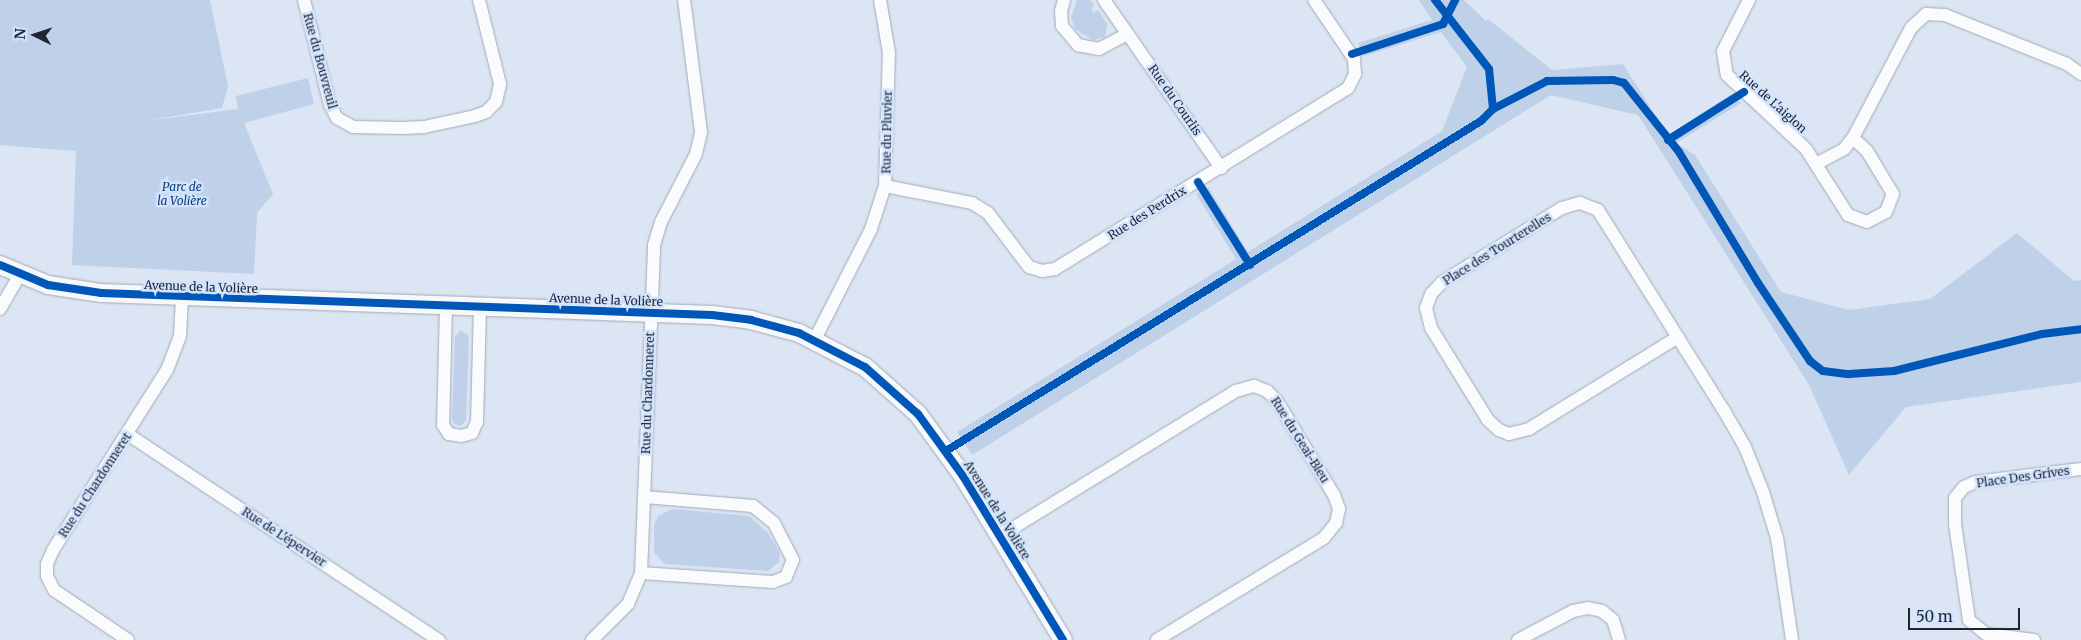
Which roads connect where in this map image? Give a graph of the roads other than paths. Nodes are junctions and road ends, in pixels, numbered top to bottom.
1 (304, 0) edge
2 (480, 0) edge
3 (684, 0) edge
4 (880, 0) edge
5 (1064, 0) edge
6 (1104, 0) edge
7 (1314, 0) edge
8 (1749, 0) edge
9 (1127, 34) junction
10 (2081, 74) edge
11 (1853, 138) junction
12 (1816, 164) junction
13 (1222, 168) junction
14 (885, 186) junction
15 (0, 265) edge
16 (20, 275) junction
17 (182, 297) junction
18 (446, 306) junction
19 (480, 307) junction
20 (0, 309) edge
21 (651, 313) junction
22 (1678, 337) junction
23 (815, 339) junction
24 (128, 435) junction
25 (2081, 469) edge
26 (644, 497) junction
27 (1000, 536) junction
28 (642, 573) junction
29 (128, 640) edge
30 (439, 640) edge
31 (592, 640) edge
32 (1064, 640) edge
33 (1157, 640) edge
34 (1518, 640) edge
35 (1619, 640) edge
36 (1792, 640) edge
37 (2034, 640) edge

1 - 2 street, Rue du Bouvreuil
3 - 21 street, Rue du Chardonneret
4 - 14 street, Rue du Pluvier
5 - 9 street
6 - 9 street, Rue du Courlis
7 - 13 street, Rue des Perdrix
8 - 12 street, Rue de L'aiglon
9 - 13 street, Rue du Courlis
10 - 11 street
11 - 12 street
11 - 12 street, Rue de L'aiglon
13 - 14 street, Rue des Perdrix
14 - 23 street, Rue du Pluvier
15 - 16 street, Avenue de la Volière
16 - 17 street, Avenue de la Volière
16 - 20 street
17 - 18 street, Avenue de la Volière
17 - 24 street, Rue du Chardonneret
18 - 19 street, Avenue de la Volière
18 - 19 street
19 - 21 street, Avenue de la Volière
21 - 23 street, Avenue de la Volière
21 - 26 street, Rue du Chardonneret
22 - 22 street, Place des Tourterelles
22 - 36 street, Place des Tourterelles
23 - 27 street, Avenue de la Volière
24 - 29 street, Rue du Chardonneret
24 - 30 street, Rue de L'épervier
25 - 37 street, Place Des Grives
26 - 28 street, Rue du Chardonneret
26 - 28 street
27 - 32 street, Avenue de la Volière
27 - 33 street, Rue du Geai-Bleu
28 - 31 street, Rue du Chardonneret
34 - 35 street

